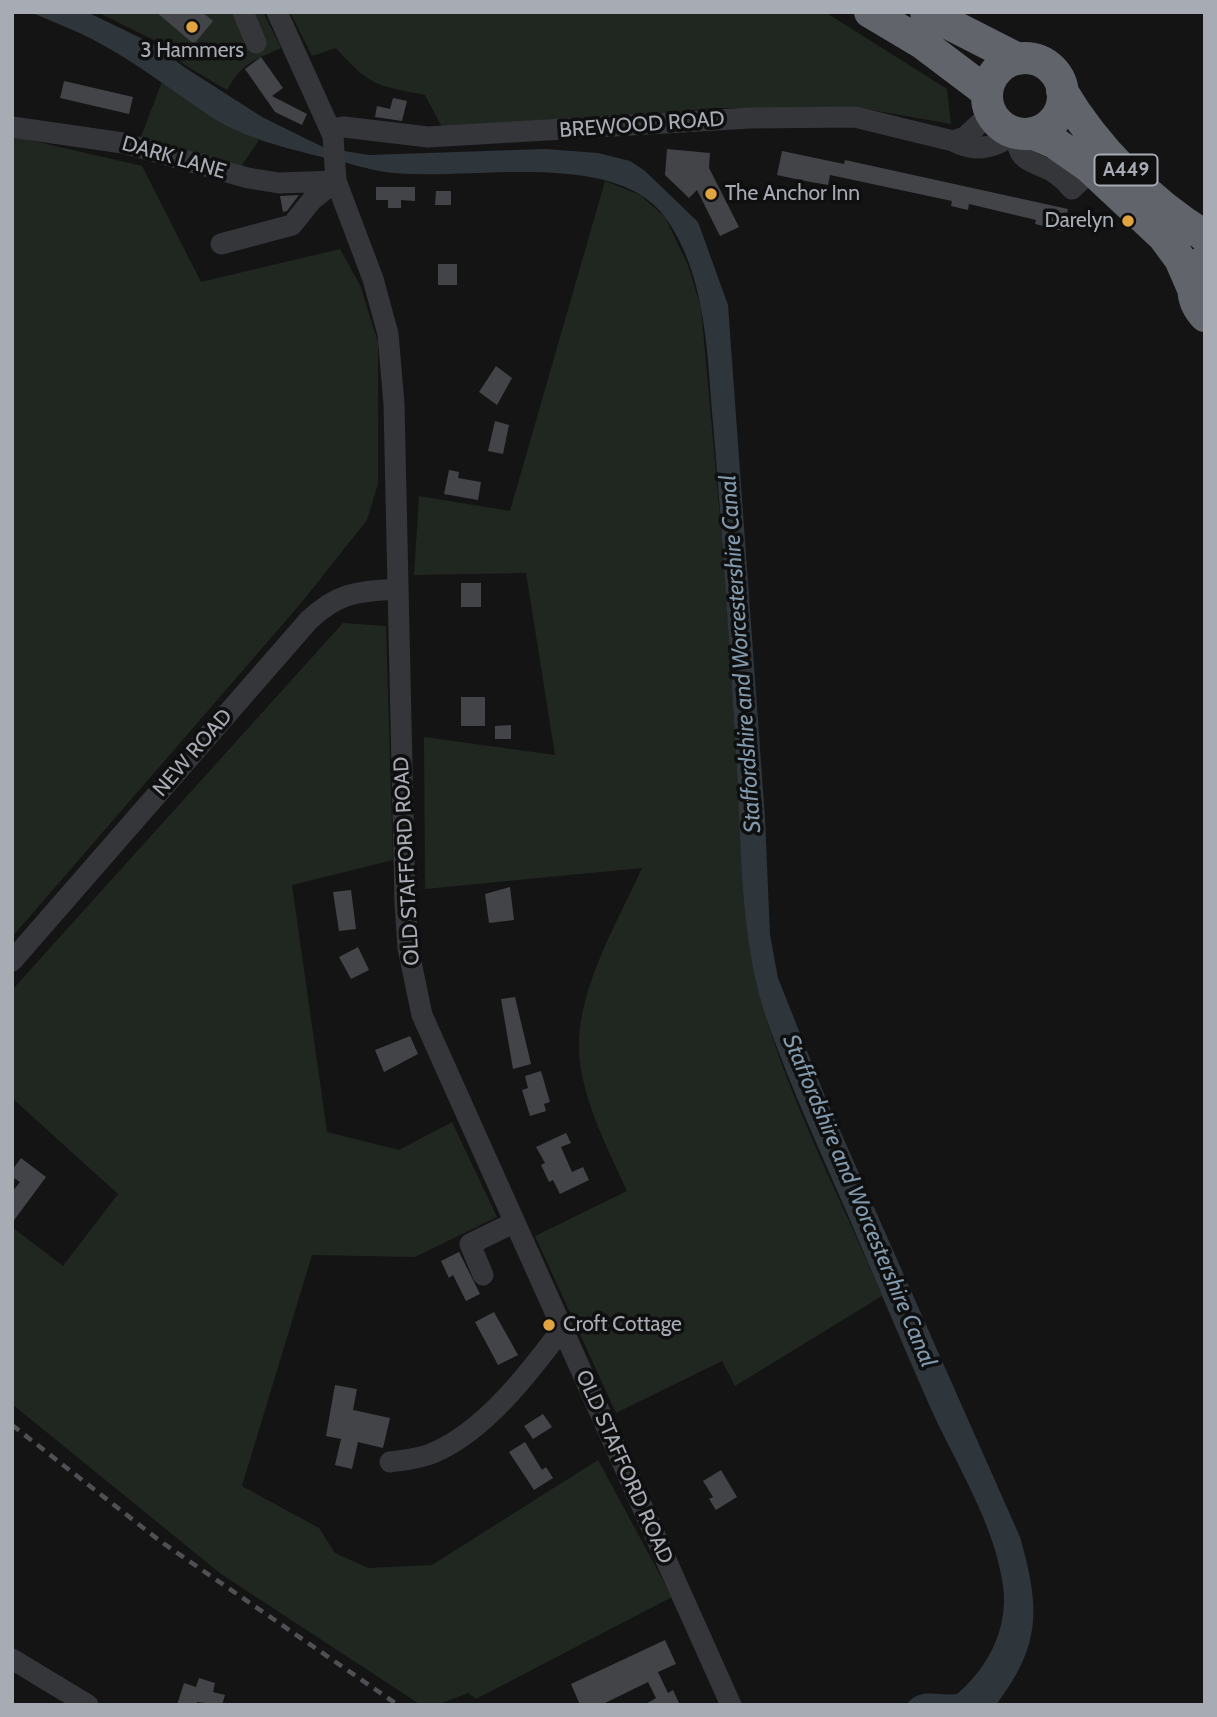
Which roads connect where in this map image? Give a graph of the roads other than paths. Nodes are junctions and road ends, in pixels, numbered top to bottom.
1 (243, 12) edge
2 (277, 12) edge
3 (870, 12) edge
4 (926, 12) edge
5 (256, 43) dead end
6 (1018, 58) junction
7 (1062, 90) junction
8 (1009, 121) junction
9 (12, 127) edge
10 (331, 133) junction
11 (953, 141) junction
12 (335, 175) junction
13 (1205, 236) edge
14 (221, 244) dead end
15 (1205, 260) edge
16 (1199, 302) edge
17 (398, 589) junction
18 (12, 961) edge
19 (513, 1223) junction
20 (483, 1275) dead end
21 (562, 1329) junction
22 (390, 1462) dead end
23 (12, 1660) edge
24 (88, 1705) edge
25 (731, 1705) edge

1 - 5 street
2 - 10 street
3 - 8 highway, A449
4 - 6 highway
6 - 7 highway
6 - 8 highway
7 - 8 highway
7 - 13 highway, A449
8 - 11 street
8 - 11 street, BREWOOD ROAD
8 - 16 highway, A449
9 - 12 street, DARK LANE
10 - 11 street, BREWOOD ROAD
10 - 12 street, OLD STAFFORD ROAD
12 - 14 street
12 - 17 street, OLD STAFFORD ROAD
15 - 16 highway
17 - 18 street, NEW ROAD
17 - 19 street, OLD STAFFORD ROAD
19 - 20 street
19 - 21 street, OLD STAFFORD ROAD
21 - 22 street
21 - 25 street, OLD STAFFORD ROAD
23 - 24 street

